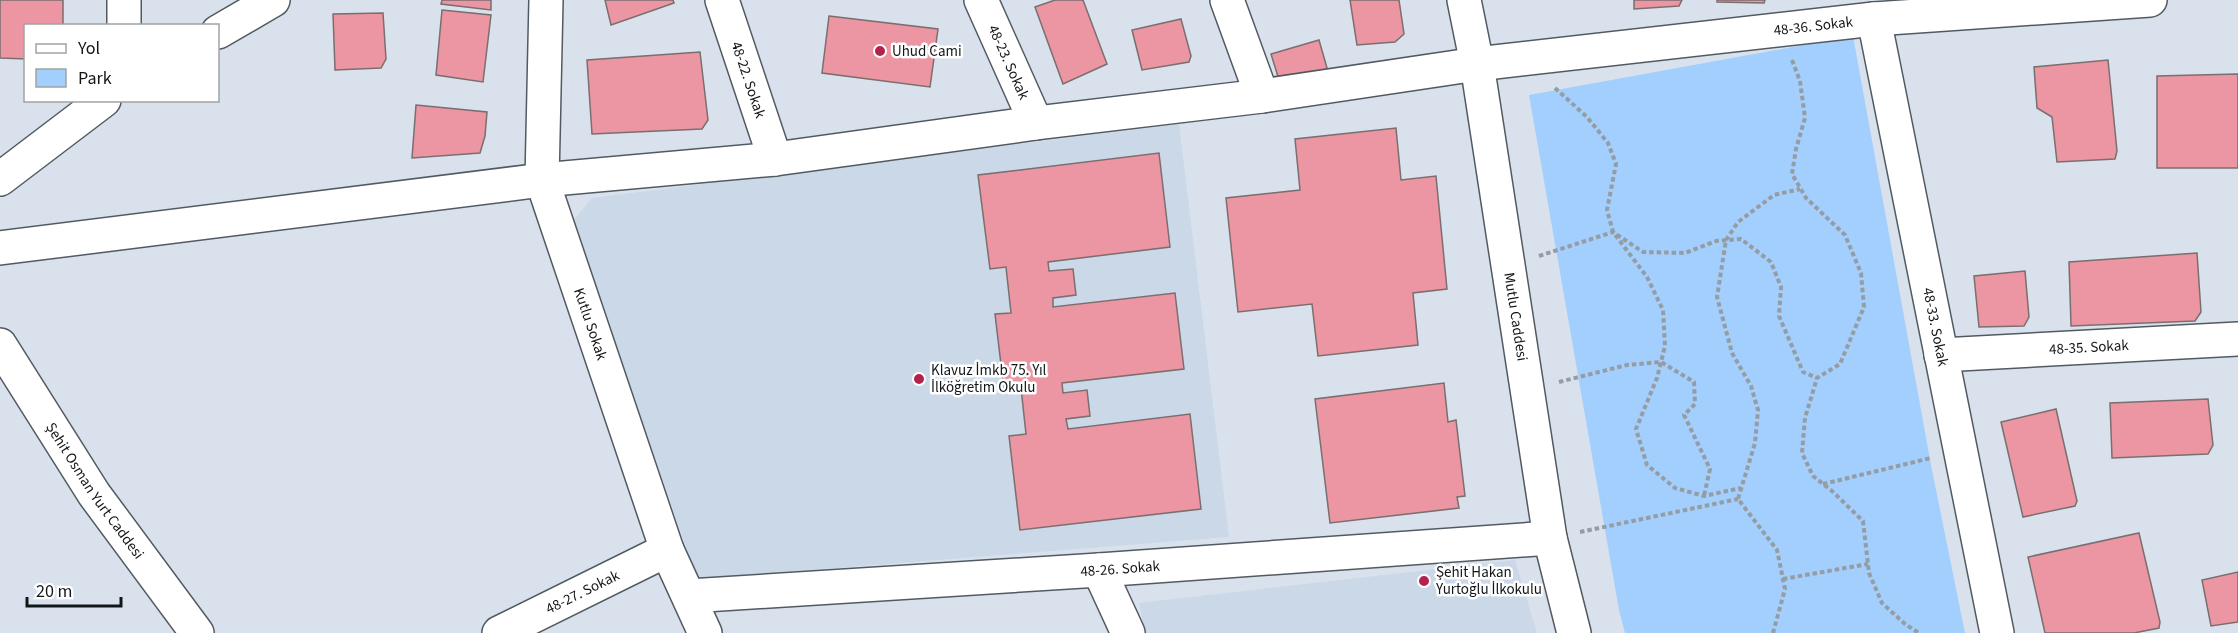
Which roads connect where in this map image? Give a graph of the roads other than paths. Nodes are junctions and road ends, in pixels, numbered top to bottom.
1 (124, 0) edge
2 (273, 0) edge
3 (546, 0) edge
4 (722, 0) edge
5 (981, 0) edge
6 (1227, 0) edge
7 (1464, 0) edge
8 (2150, 0) edge
9 (1874, 19) junction
10 (124, 24) edge
11 (219, 31) edge
12 (1477, 64) junction
13 (1262, 96) junction
14 (101, 102) edge
15 (1036, 123) junction
16 (775, 159) junction
17 (0, 179) edge
18 (543, 180) junction
19 (0, 248) edge
20 (2238, 339) edge
21 (0, 345) edge
22 (1941, 355) junction
23 (1550, 538) junction
24 (667, 550) junction
25 (1099, 570) junction
26 (689, 596) junction
27 (197, 633) edge
28 (499, 633) edge
29 (705, 633) edge
30 (1128, 633) edge
31 (1574, 633) edge
32 (1997, 633) edge

1 - 10 street
2 - 11 street
3 - 18 street, Kutlu Sokak
4 - 16 street, 48-22. Sokak
5 - 15 street, 48-23. Sokak
6 - 13 street
7 - 12 street, Mutlu Caddesi
8 - 9 street, 48-36. Sokak
9 - 12 street, 48-36. Sokak
9 - 22 street, 48-33. Sokak
12 - 13 street, 48-36. Sokak
12 - 23 street, Mutlu Caddesi
13 - 15 street, 48-36. Sokak
14 - 17 street
15 - 16 street, 48-36. Sokak
16 - 18 street, 48-36. Sokak
18 - 19 street, 48-36. Sokak
18 - 24 street, Kutlu Sokak
20 - 22 street, 48-35. Sokak
21 - 27 street, Şehit Osman Yurt Caddesi
22 - 32 street, 48-33. Sokak
23 - 25 street, 48-26. Sokak
23 - 31 street, Mutlu Caddesi
24 - 26 street, Kutlu Sokak
24 - 28 street, 48-27. Sokak
25 - 26 street, 48-26. Sokak
25 - 30 street
26 - 29 street, Kutlu Sokak

